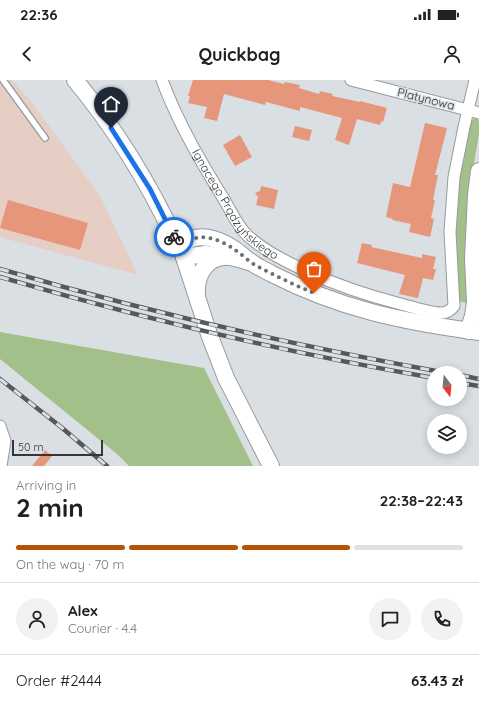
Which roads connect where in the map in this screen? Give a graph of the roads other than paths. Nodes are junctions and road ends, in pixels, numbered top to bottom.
1 (3, 80) edge
2 (75, 80) edge
3 (162, 80) edge
4 (350, 80) edge
5 (475, 80) edge
6 (468, 110) junction
7 (479, 113) edge
8 (45, 138) dead end
9 (479, 171) edge
10 (183, 251) junction
11 (223, 257) junction
12 (250, 262) junction
13 (197, 295) junction
14 (474, 331) edge
15 (0, 426) edge
16 (1, 466) edge
17 (271, 466) edge

1 - 8 lane
2 - 10 main road
3 - 6 street, Ignacego Prądzyńskiego
4 - 6 street, Platynowa
5 - 6 street
6 - 7 street, Platynowa
9 - 14 main road
10 - 11 main road, Ignacego Prądzyńskiego
10 - 12 main road, Ignacego Prądzyńskiego
10 - 13 main road
11 - 12 main road, Ignacego Prądzyńskiego
11 - 13 main road
12 - 14 main road, Ignacego Prądzyńskiego
13 - 17 main road
15 - 16 street

